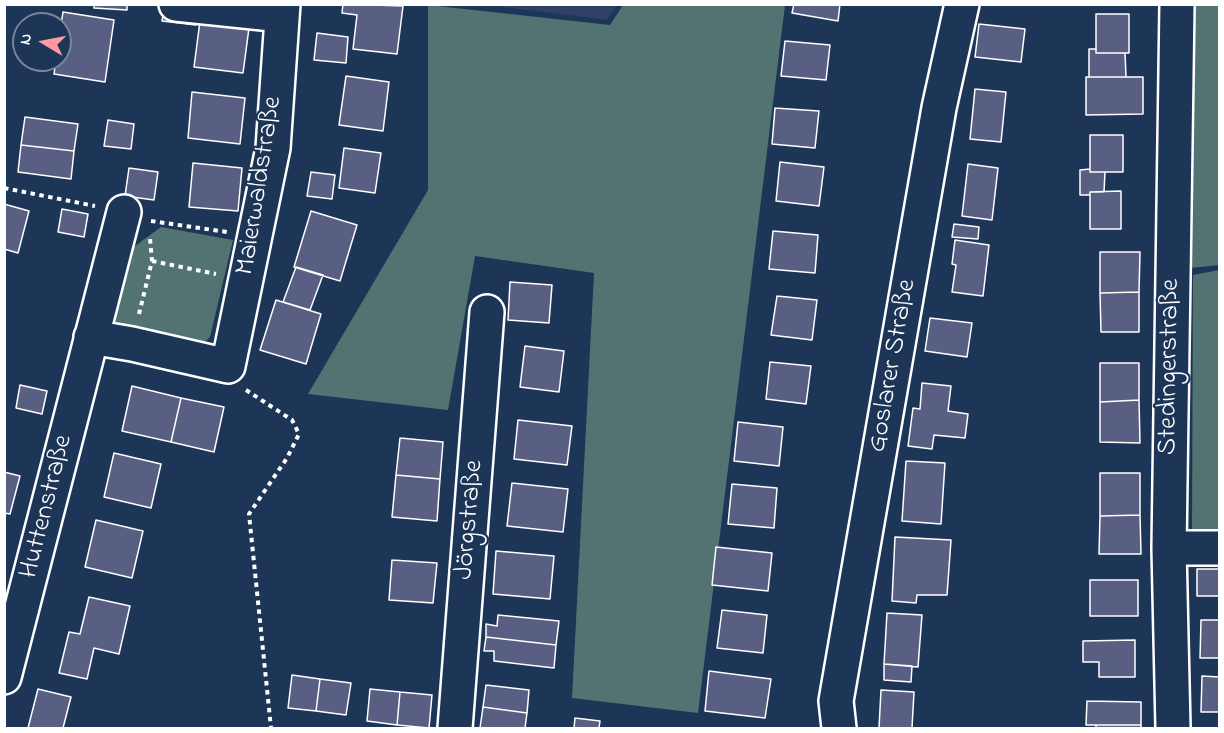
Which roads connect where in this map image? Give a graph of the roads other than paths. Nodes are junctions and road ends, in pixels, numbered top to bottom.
1 (176, 4) edge
2 (962, 4) edge
3 (1177, 4) edge
4 (282, 10) edge
5 (114, 210) road end
6 (487, 312) dead end
7 (91, 337) junction
8 (1169, 548) junction
9 (1220, 548) edge
10 (4, 677) edge
11 (454, 729) edge
12 (839, 729) edge
13 (1173, 729) edge

1 - 4 street
2 - 12 street, Goslarer Straße
3 - 8 street, Stedingerstraße
4 - 7 street, Maierwaldstraße
5 - 7 street, Huttenstraße
6 - 11 street, Jörgstraße
7 - 10 street, Huttenstraße
8 - 9 street
8 - 13 street, Stedingerstraße

